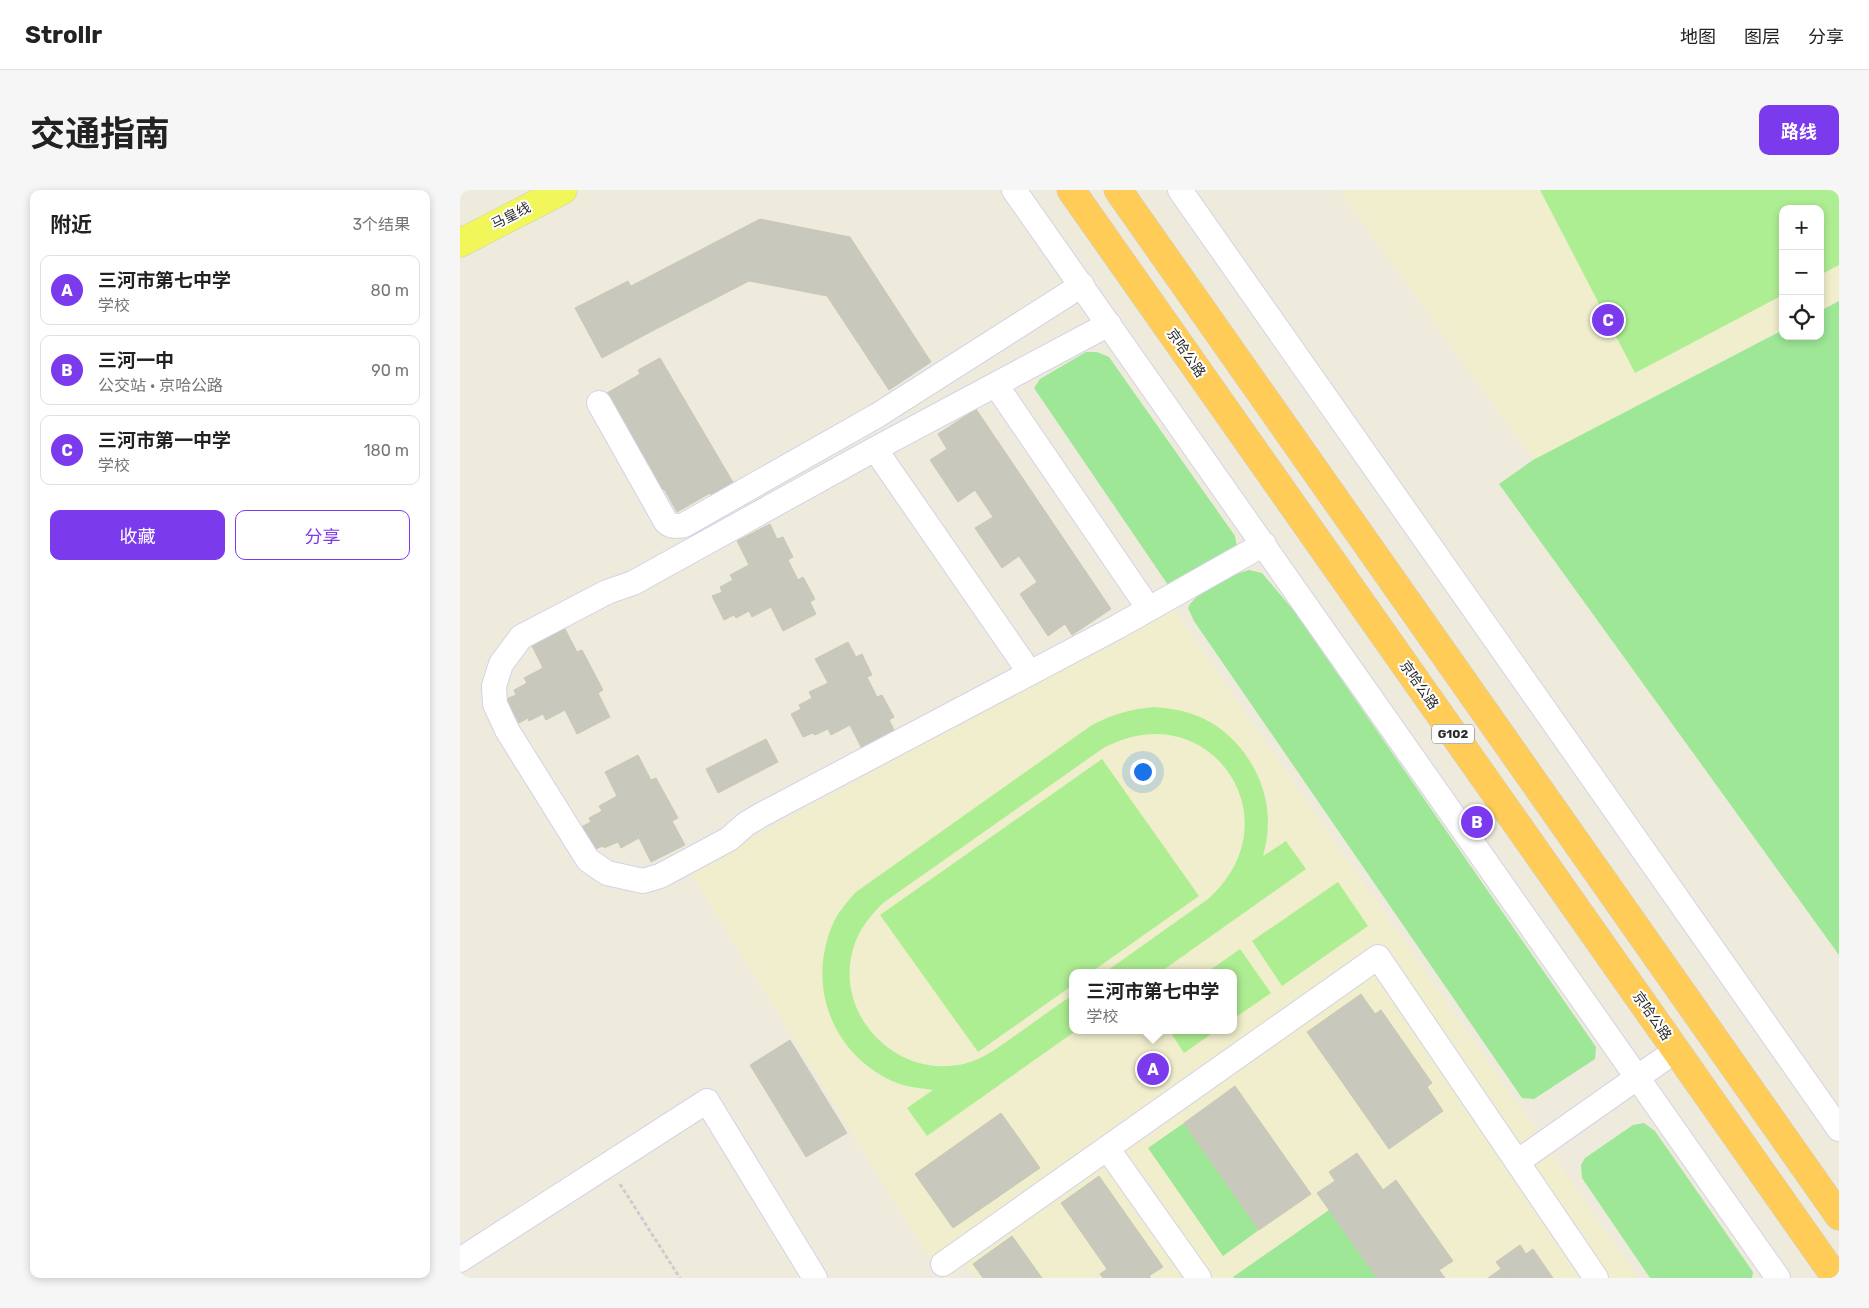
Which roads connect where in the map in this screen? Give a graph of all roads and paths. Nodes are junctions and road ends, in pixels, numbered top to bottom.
1 (563, 190) edge
2 (1014, 190) edge
3 (1070, 190) edge
4 (1118, 190) edge
5 (1180, 190) edge
6 (460, 243) edge
7 (1082, 285) junction
8 (1109, 324) junction
9 (996, 384) junction
10 (599, 403) dead end
11 (876, 448) junction
12 (1264, 544) junction
13 (1149, 609) junction
14 (1030, 673) junction
15 (1676, 1051) junction
16 (1638, 1077) junction
17 (1839, 1129) edge
18 (1108, 1148) junction
19 (1517, 1162) junction
20 (608, 1164) junction
21 (1839, 1216) edge
22 (460, 1260) edge
23 (942, 1264) dead end
24 (680, 1278) edge
25 (815, 1278) edge
26 (1199, 1278) edge
27 (1596, 1278) edge
28 (1778, 1278) edge
29 (1836, 1278) edge

1 - 6 main road, 马皇线
2 - 7 street
3 - 15 highway, 京哈公路 / G102
4 - 21 highway, G102
5 - 17 street
7 - 8 street
7 - 10 street
8 - 9 street
8 - 12 street
9 - 11 street
9 - 13 street
11 - 14 street
11 - 14 street
12 - 13 street
12 - 16 street
13 - 14 street
15 - 16 street
15 - 29 highway, 京哈公路 / G102
16 - 19 street
16 - 28 street
18 - 19 street
18 - 23 street
18 - 26 street
19 - 27 street
20 - 22 street
20 - 24 path
20 - 25 street

